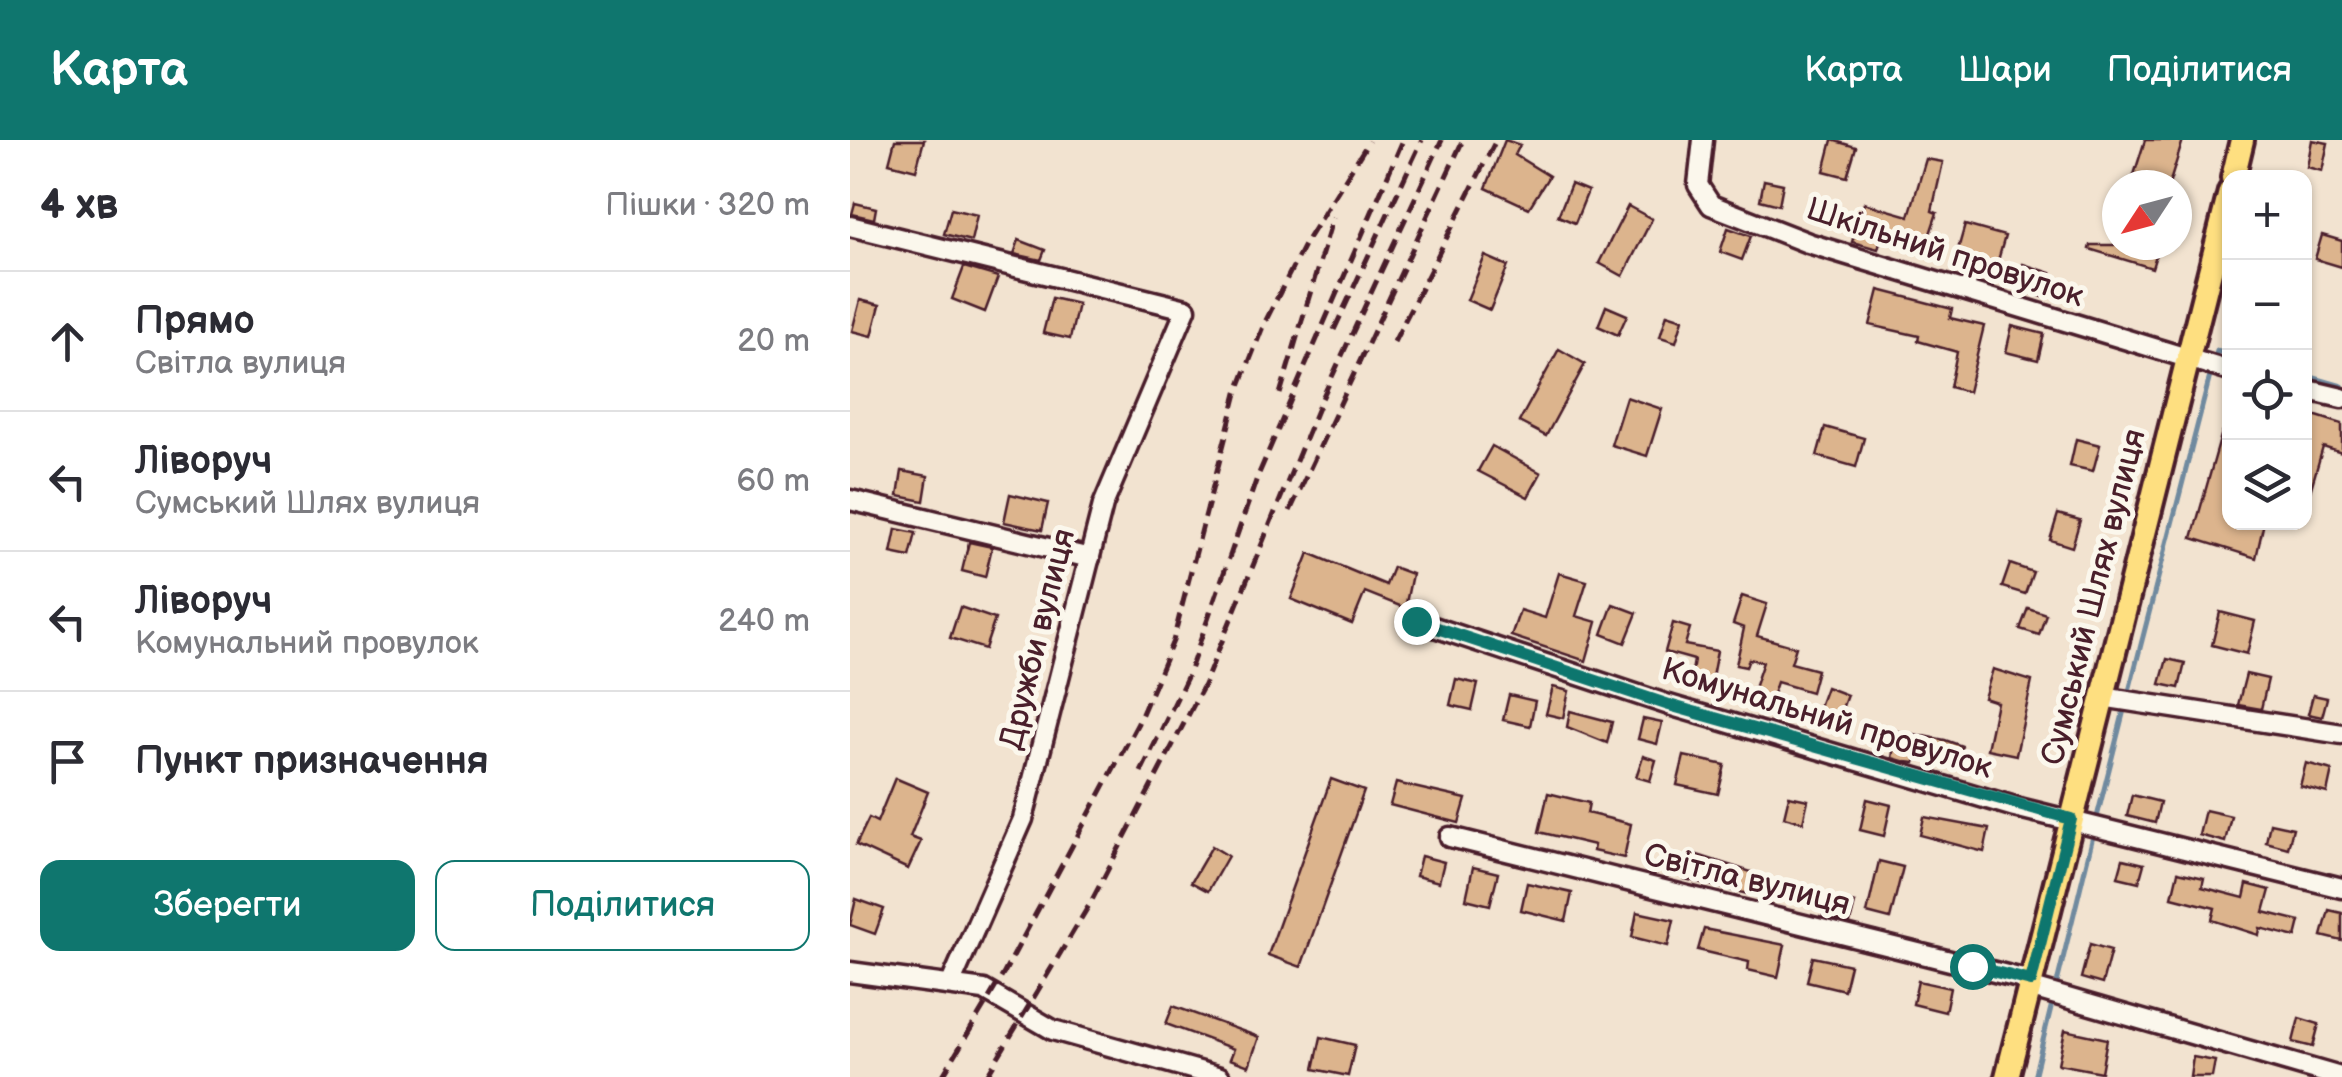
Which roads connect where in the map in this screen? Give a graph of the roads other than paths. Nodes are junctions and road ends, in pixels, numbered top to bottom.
1 (1703, 140) edge
2 (2242, 140) edge
3 (2235, 170) edge
4 (2222, 224) edge
5 (850, 226) edge
6 (2188, 359) junction
7 (2222, 369) edge
8 (2312, 391) edge
9 (2342, 398) edge
10 (850, 500) edge
11 (1090, 558) junction
12 (1416, 621) dead end
13 (2102, 698) junction
14 (2342, 734) edge
15 (2071, 819) junction
16 (1450, 837) dead end
17 (2342, 888) edge
18 (850, 972) edge
19 (951, 984) junction
20 (2030, 984) junction
21 (1220, 1077) edge
22 (2007, 1077) edge
23 (2340, 1077) edge

1 - 6 street, Шкільний провулок
2 - 3 main road
4 - 6 main road, Сумський Шлях вулиця
5 - 11 street, Дружби вулиця
6 - 7 street, Шкільний провулок
6 - 13 main road, Сумський Шлях вулиця
8 - 9 street
10 - 11 street
11 - 19 street, Дружби вулиця
12 - 15 street, Комунальний провулок
13 - 14 street
13 - 15 main road, Сумський Шлях вулиця
15 - 17 street, Комунальний провулок
15 - 20 main road, Сумський Шлях вулиця
16 - 20 street, Світла вулиця
18 - 19 street
19 - 21 street
20 - 22 main road, Сумський Шлях вулиця
20 - 23 street, Світла вулиця

